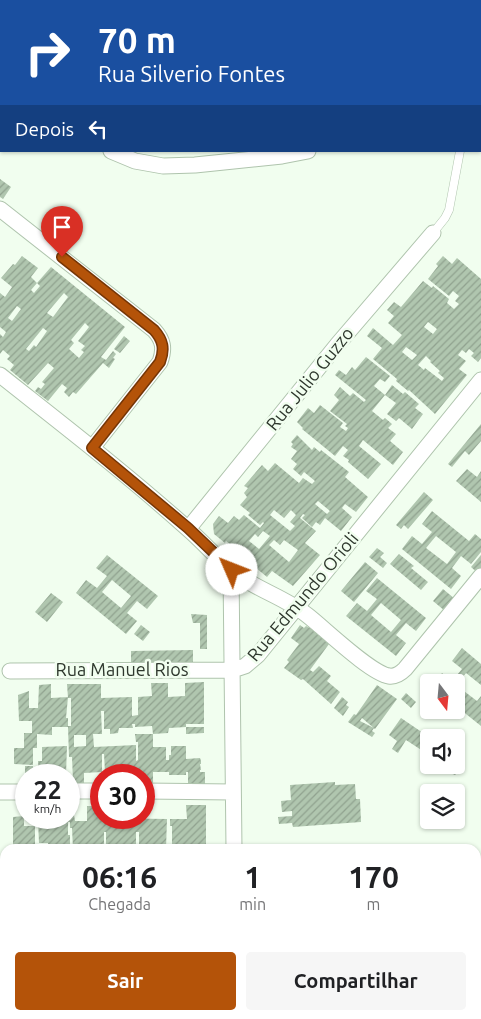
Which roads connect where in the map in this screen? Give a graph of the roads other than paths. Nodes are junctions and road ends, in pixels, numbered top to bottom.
1 (113, 152) edge
2 (303, 152) edge
3 (460, 152) edge
4 (0, 209) edge
5 (433, 233) joint
6 (0, 375) edge
7 (481, 380) edge
8 (92, 448) junction
9 (188, 528) junction
10 (232, 570) junction
11 (481, 576) edge
12 (296, 607) junction
13 (233, 670) junction
14 (10, 671) dead end
15 (155, 791) edge
16 (1, 792) dead end
17 (15, 792) edge
18 (233, 792) junction
19 (234, 844) edge

1 - 2 street
3 - 5 lane
4 - 8 street
5 - 9 street, Rua Julio Guzzo
6 - 8 street
7 - 12 street, Rua Edmundo Orioli
8 - 9 street
9 - 10 street
10 - 12 street
10 - 13 street
11 - 12 street
12 - 13 street, Rua Edmundo Orioli
13 - 14 street, Rua Manuel Rios
13 - 18 street, Rua Edmundo Orioli
15 - 18 street
16 - 17 street
18 - 19 street, Rua Edmundo Orioli

